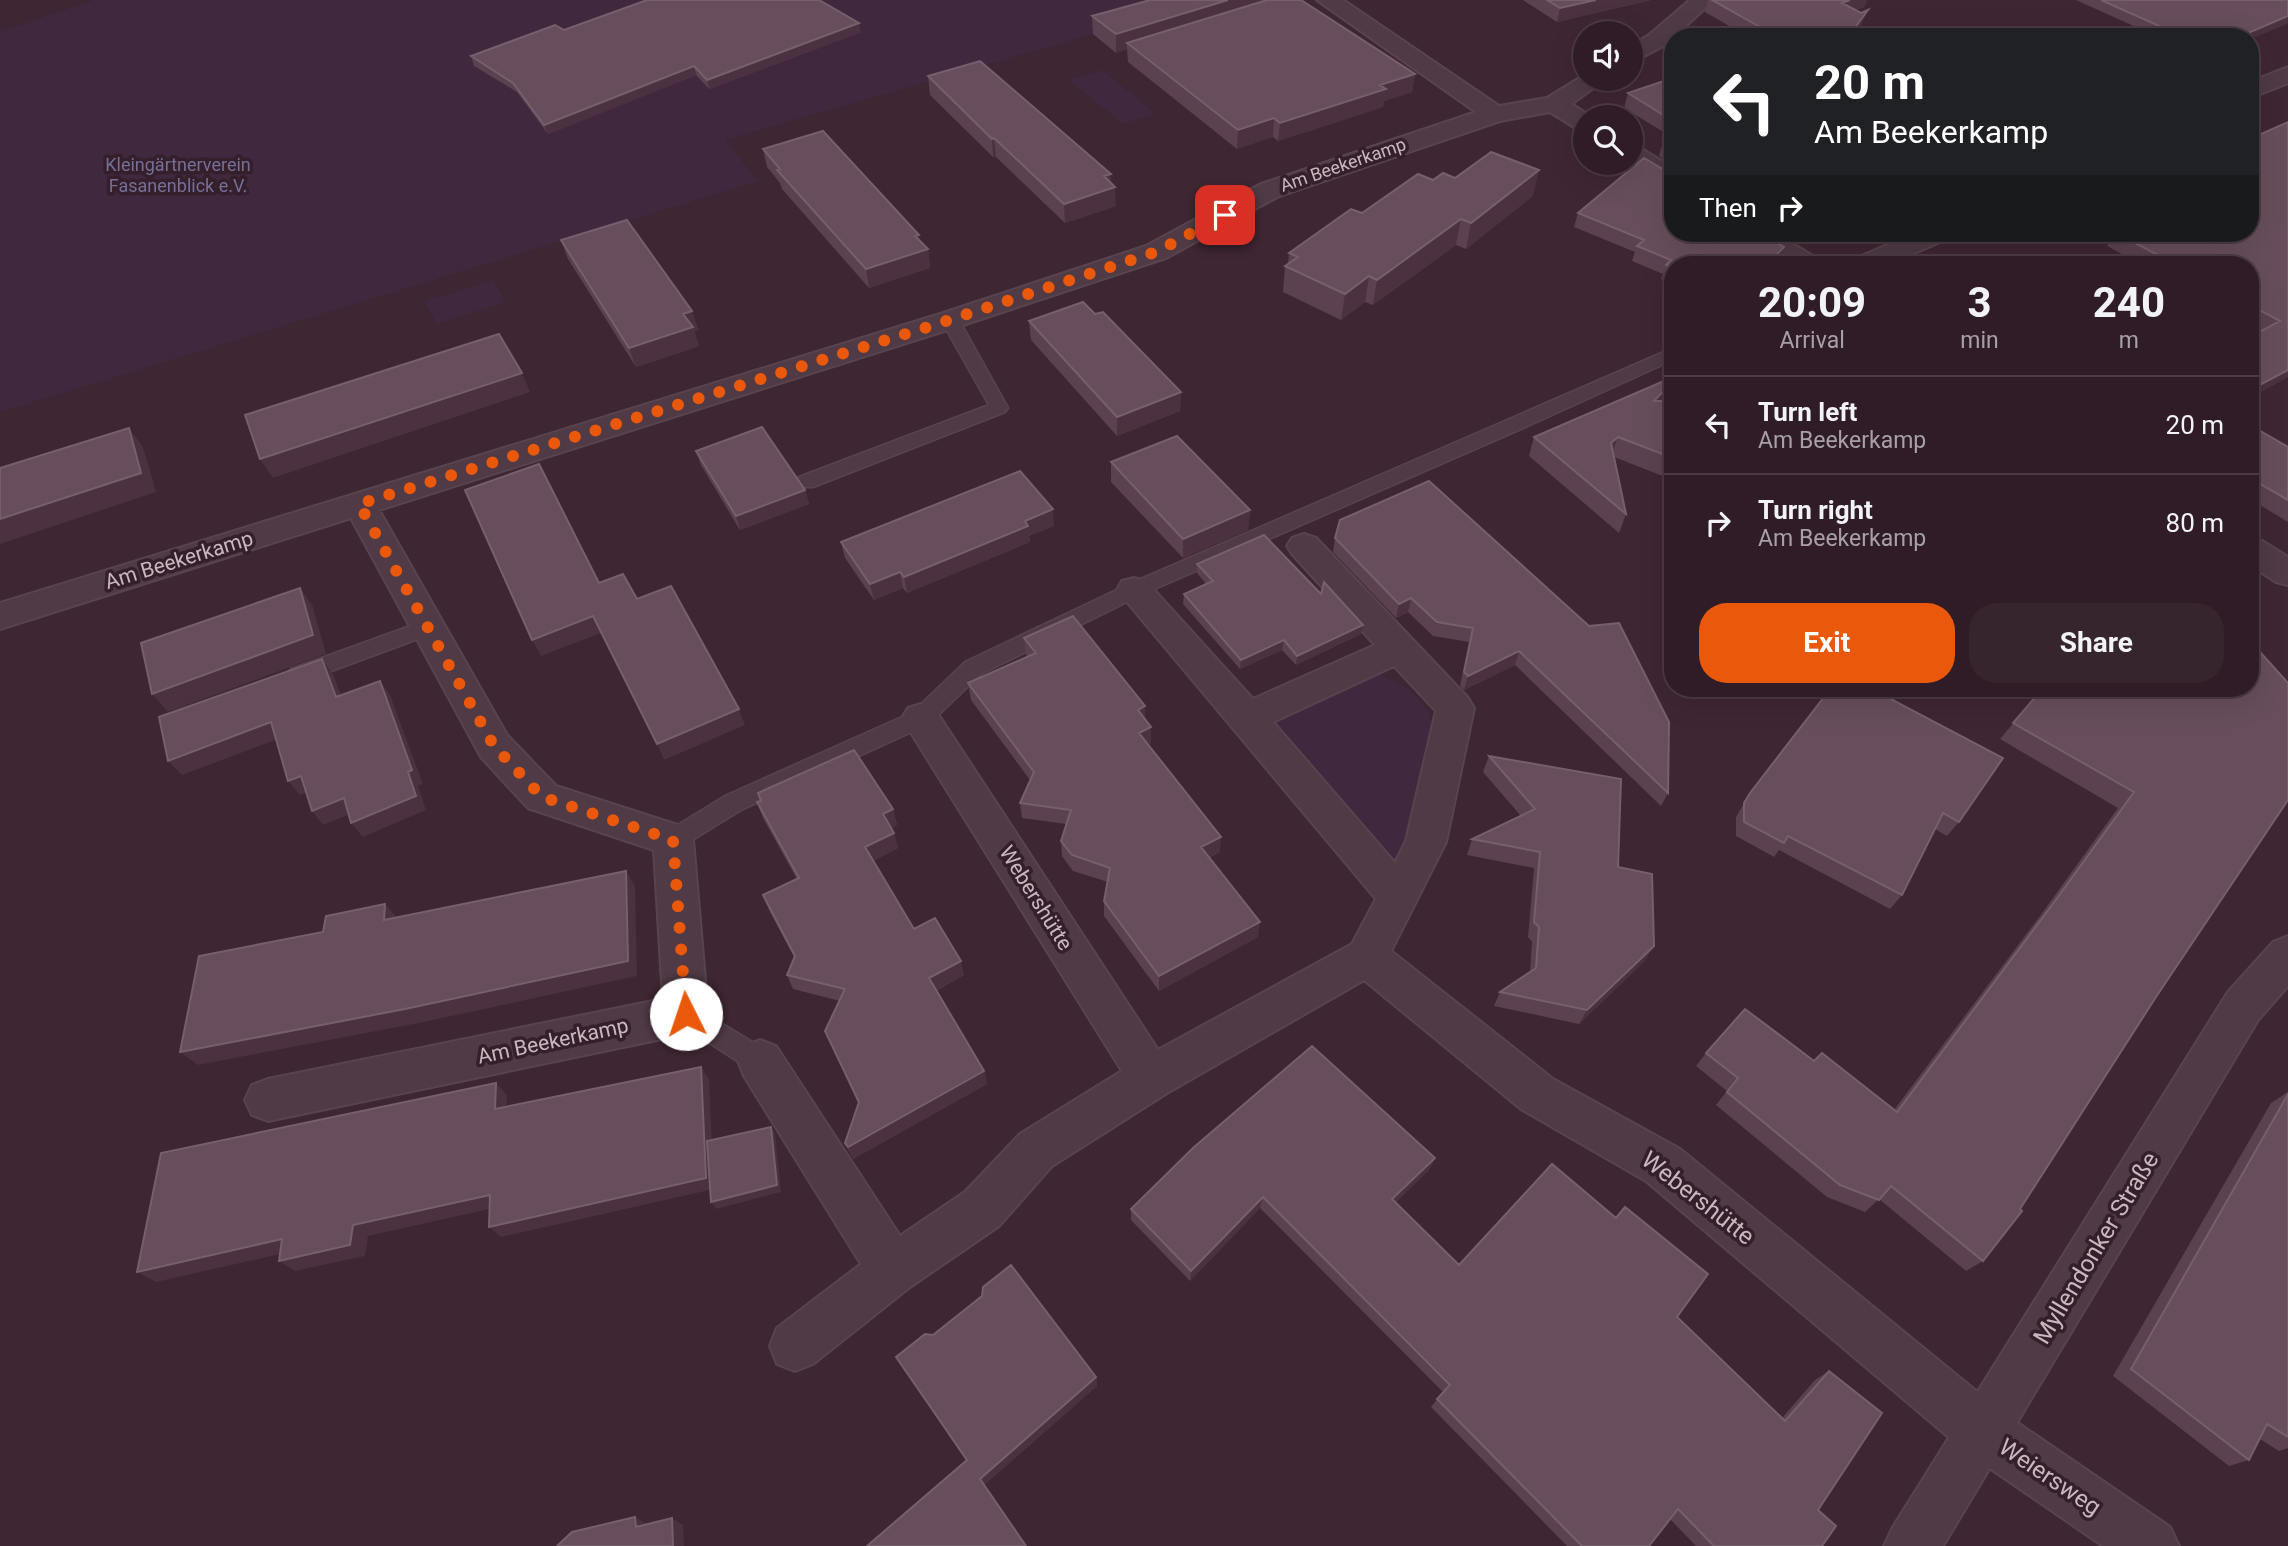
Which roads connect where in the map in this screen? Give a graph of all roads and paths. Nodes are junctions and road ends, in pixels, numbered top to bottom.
1 (1328, 0) edge
2 (1703, 0) edge
3 (1671, 28) edge
4 (1664, 34) edge
5 (1643, 49) edge
6 (2288, 74) edge
7 (2259, 87) edge
8 (1575, 91) edge
9 (1554, 104) junction
10 (1495, 114) junction
11 (1573, 116) edge
12 (1643, 160) edge
13 (1664, 173) edge
14 (1771, 242) edge
15 (1917, 242) edge
16 (1793, 256) edge
17 (1885, 256) edge
18 (950, 320) junction
19 (1664, 357) edge
20 (806, 482) dead end
21 (359, 504) junction
22 (1304, 547) dead end
23 (2259, 555) edge
24 (2288, 573) edge
25 (1134, 590) junction
26 (0, 616) edge
27 (428, 628) junction
28 (1401, 648) junction
29 (276, 684) edge
30 (921, 718) junction
31 (1247, 718) junction
32 (673, 840) junction
33 (1397, 895) junction
34 (2288, 955) edge
35 (1367, 957) junction
36 (686, 1014) junction
37 (760, 1061) joint
38 (1151, 1078) junction
39 (268, 1100) dead end
40 (893, 1270) junction
41 (795, 1346) dead end
42 (1984, 1432) junction
43 (1912, 1546) edge
44 (2151, 1546) edge

1 - 10 street
2 - 3 street
4 - 5 street
6 - 7 street
8 - 9 street, Am Beekerkamp
9 - 10 street, Am Beekerkamp
9 - 11 street
10 - 18 street, Am Beekerkamp
12 - 13 street
14 - 16 street
15 - 17 street
18 - 20 lane
18 - 21 street, Am Beekerkamp
19 - 25 lane
21 - 26 street, Am Beekerkamp
21 - 27 street
22 - 28 street
23 - 24 street
25 - 30 lane
25 - 31 street
27 - 29 lane
27 - 32 street
28 - 31 street
28 - 33 street
30 - 32 lane
30 - 38 street, Webershütte
31 - 33 street
32 - 36 street
33 - 35 street
34 - 42 street, Myllendonker Straße
35 - 38 street
35 - 42 street, Webershütte
36 - 37 lane
36 - 39 street, Am Beekerkamp
37 - 40 street
38 - 40 street
40 - 41 street
42 - 43 street, Myllendonker Straße
42 - 44 street, Weiersweg

